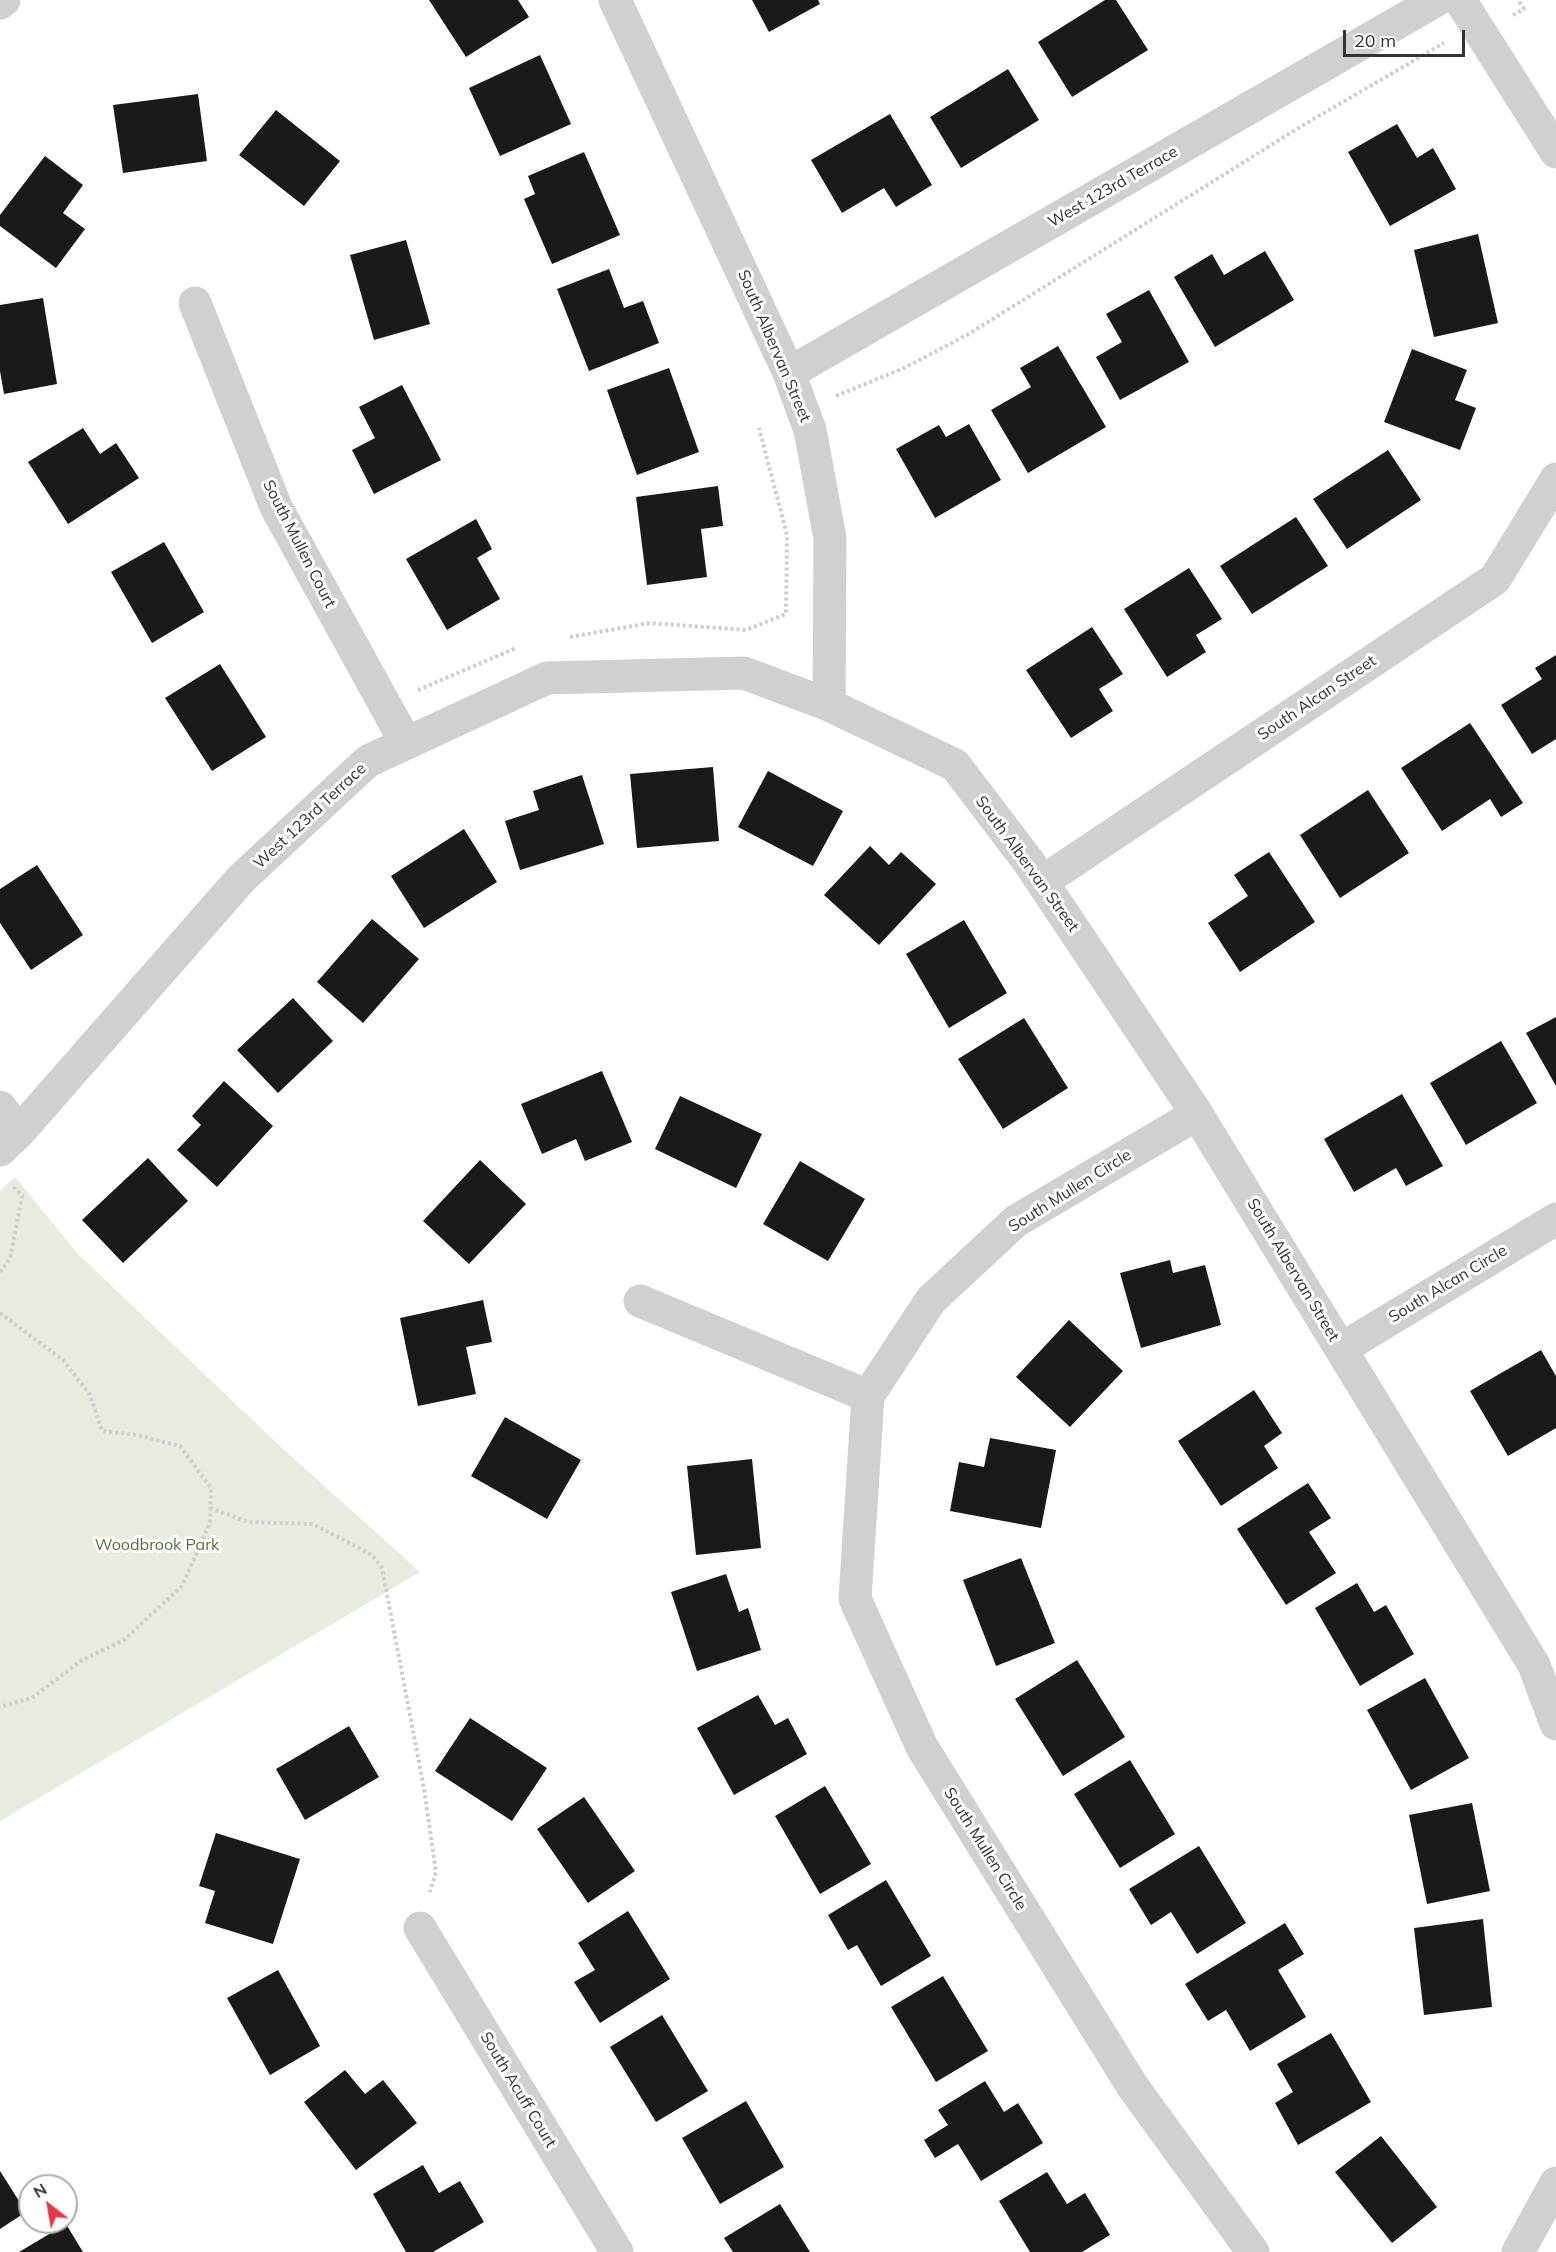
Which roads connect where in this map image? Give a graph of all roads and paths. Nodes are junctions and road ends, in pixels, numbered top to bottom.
1 (4, 0) edge
2 (615, 0) edge
3 (1437, 0) edge
4 (1460, 0) edge
5 (1518, 0) edge
6 (0, 3) edge
7 (1507, 19) dead end
8 (1447, 42) dead end
9 (1556, 152) edge
10 (195, 303) dead end
11 (789, 373) junction
12 (828, 399) dead end
13 (759, 428) dead end
14 (1556, 479) edge
15 (568, 638) dead end
16 (521, 646) dead end
17 (410, 693) dead end
18 (829, 705) junction
19 (406, 743) junction
20 (1042, 882) junction
21 (1197, 1114) junction
22 (7, 1142) edge
23 (1556, 1219) edge
24 (0, 1272) edge
25 (640, 1301) dead end
26 (0, 1313) edge
27 (1341, 1349) junction
28 (868, 1396) junction
29 (210, 1508) junction
30 (0, 1707) edge
31 (1556, 1724) edge
32 (420, 1928) joint
33 (1556, 2183) edge
34 (616, 2252) edge
35 (1253, 2252) edge
36 (1518, 2252) edge

1 - 6 street
2 - 11 street, South Albervan Street
3 - 11 street, West 123rd Terrace
4 - 9 street
5 - 7 path
8 - 12 path
10 - 19 street, South Mullen Court
11 - 18 street, South Albervan Street
13 - 15 path
14 - 20 street, South Alcan Street
16 - 17 path
18 - 19 street, West 123rd Terrace
18 - 20 street, South Albervan Street
19 - 22 street, West 123rd Terrace
20 - 21 street, South Albervan Street
21 - 27 street, South Albervan Street
21 - 28 street, South Mullen Circle
22 - 24 path
23 - 27 street, South Alcan Circle
25 - 28 street
26 - 29 path
27 - 31 street, South Albervan Street
28 - 35 street, South Mullen Circle
29 - 30 path
29 - 32 path
32 - 34 street, South Acuff Court
33 - 36 street

